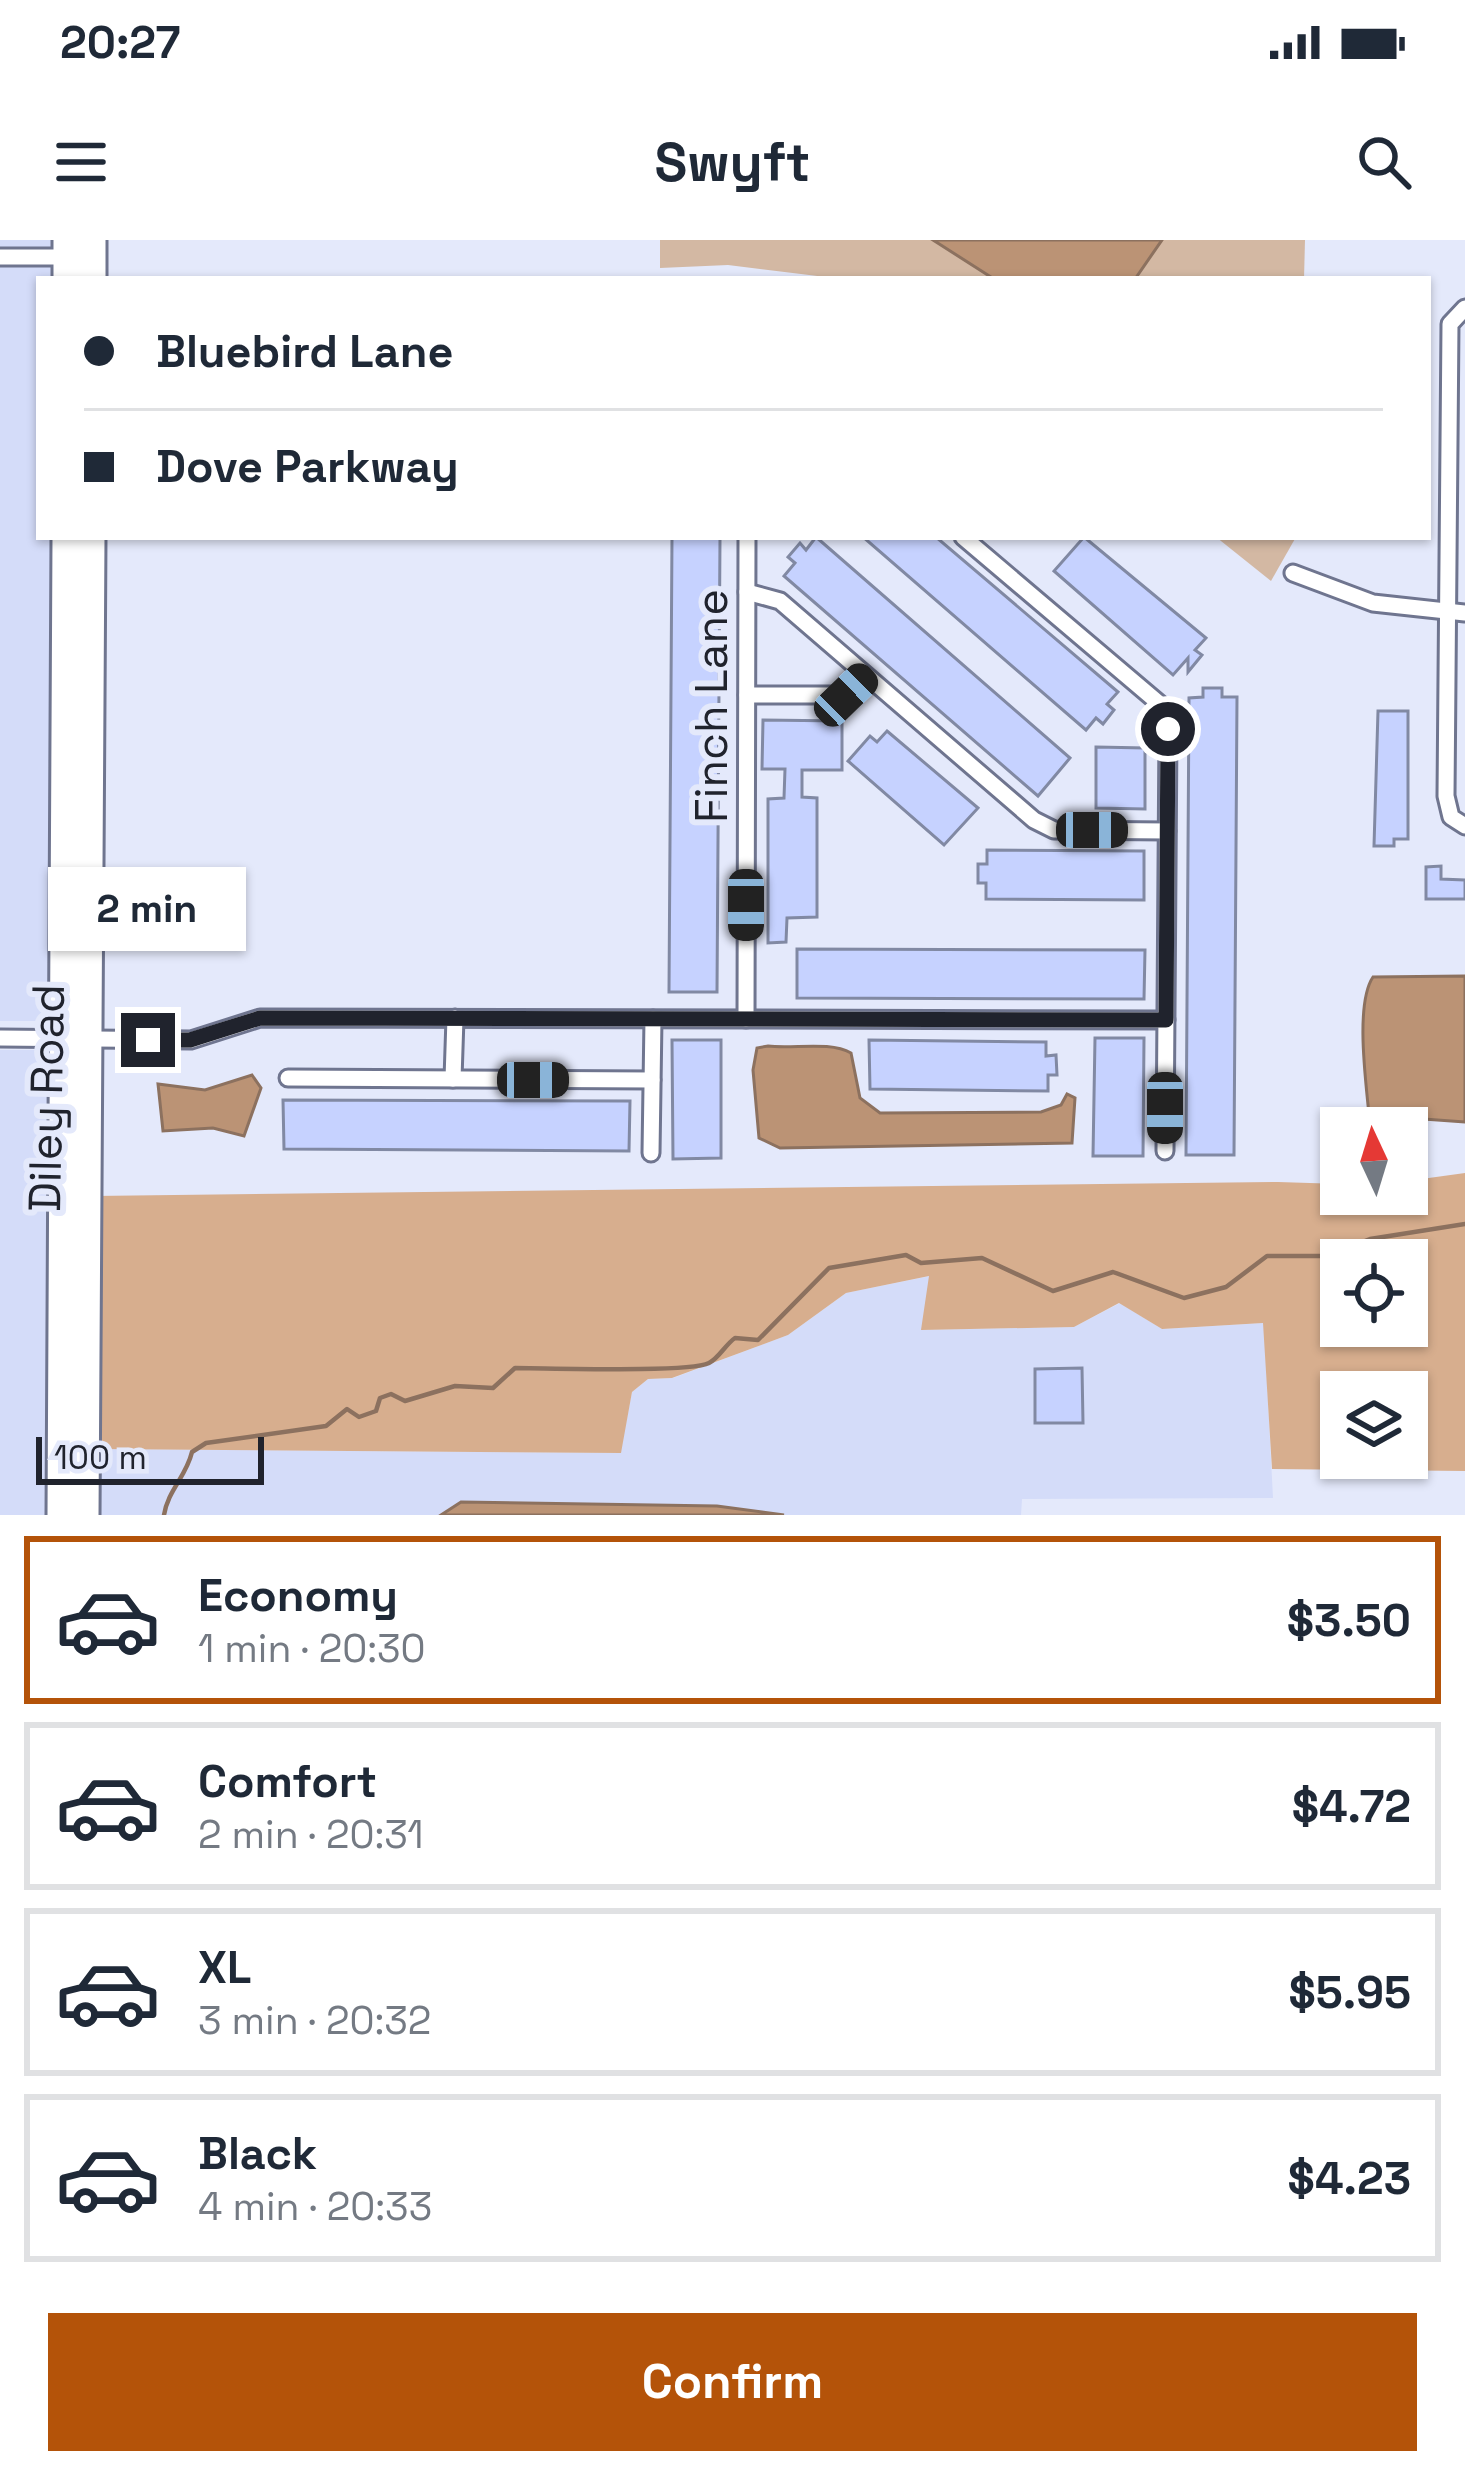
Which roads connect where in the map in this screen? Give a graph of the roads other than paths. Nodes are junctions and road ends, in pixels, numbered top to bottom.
1 (0, 257) edge
2 (80, 259) edge
3 (1465, 308) edge
4 (66, 540) edge
5 (91, 540) edge
6 (747, 540) edge
7 (967, 540) edge
8 (1293, 573) dead end
9 (747, 592) junction
10 (1444, 613) junction
11 (1465, 613) edge
12 (866, 676) junction
13 (747, 695) junction
14 (1465, 826) edge
15 (1167, 830) junction
16 (454, 1018) junction
17 (653, 1018) junction
18 (746, 1019) junction
19 (1166, 1020) junction
20 (76, 1038) junction
21 (0, 1039) edge
22 (288, 1078) dead end
23 (453, 1079) junction
24 (652, 1080) junction
25 (1165, 1151) dead end
26 (651, 1154) dead end
27 (61, 1515) edge
28 (85, 1515) edge

1 - 2 street
3 - 10 street
4 - 20 highway, Diley Road
5 - 20 highway, Diley Road
6 - 9 street, Finch Lane
7 - 15 street
8 - 10 street
9 - 12 street
9 - 13 street, Finch Lane
10 - 11 street
10 - 14 street
12 - 13 street
12 - 15 street
13 - 18 street, Finch Lane
15 - 19 street
16 - 17 street
16 - 20 street
16 - 23 street
17 - 18 street
17 - 24 street
18 - 19 street
19 - 25 street
20 - 21 street
20 - 27 highway, Diley Road
20 - 28 highway, Diley Road
22 - 23 street
23 - 24 street
24 - 26 street

